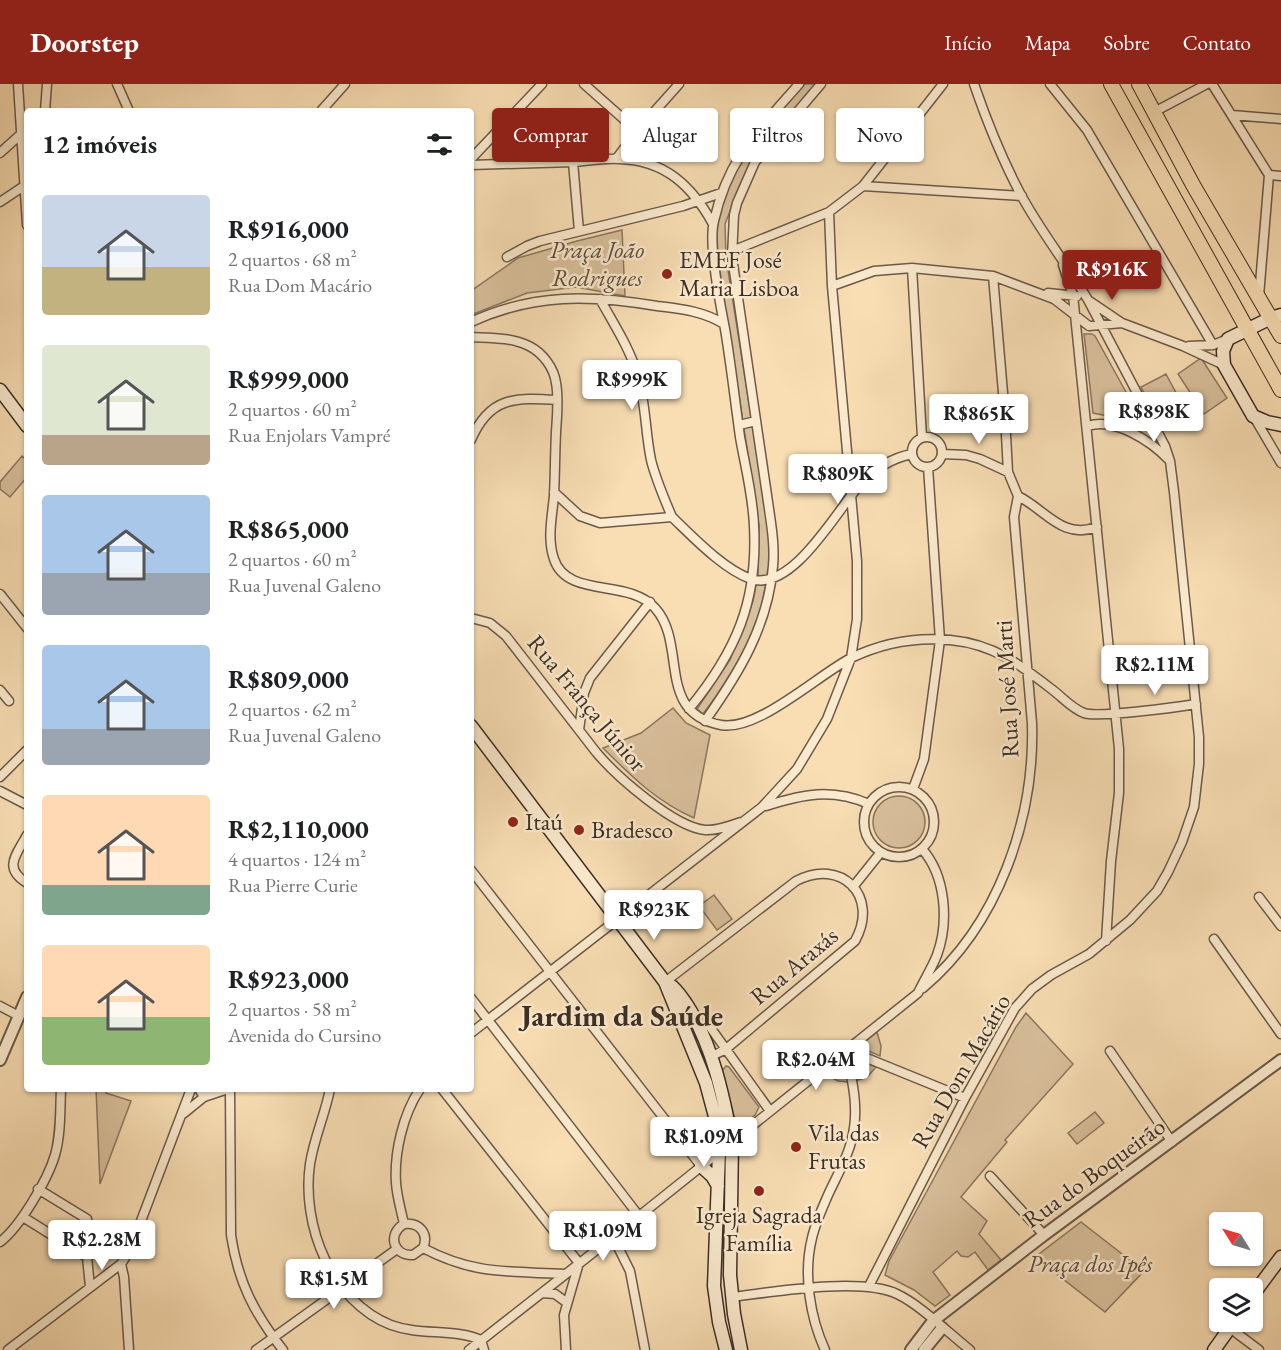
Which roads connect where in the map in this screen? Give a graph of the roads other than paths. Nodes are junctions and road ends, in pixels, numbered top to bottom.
1 (18, 84) edge
2 (47, 84) edge
3 (117, 84) edge
4 (345, 84) edge
5 (542, 84) edge
6 (584, 84) edge
7 (679, 84) edge
8 (799, 84) edge
9 (821, 84) edge
10 (974, 84) edge
11 (1050, 84) edge
12 (1111, 84) edge
13 (1139, 84) edge
14 (1207, 84) edge
15 (1212, 84) edge
16 (944, 85) edge
17 (45, 108) edge
18 (128, 108) edge
19 (324, 108) edge
20 (658, 108) edge
21 (778, 108) edge
22 (801, 108) edge
23 (1154, 112) junction
24 (1232, 115) junction
25 (621, 117) edge
26 (1281, 119) edge
27 (21, 134) junction
28 (0, 153) edge
29 (621, 153) edge
30 (474, 156) edge
31 (617, 158) junction
32 (609, 159) edge
33 (573, 162) joint
34 (736, 162) edge
35 (758, 162) edge
36 (24, 164) edge
37 (474, 165) edge
38 (1269, 175) junction
39 (1281, 176) edge
40 (24, 185) edge
41 (863, 186) junction
42 (721, 193) junction
43 (1022, 196) junction
44 (699, 201) junction
45 (0, 202) edge
46 (829, 212) junction
47 (713, 224) junction
48 (579, 231) junction
49 (732, 251) junction
50 (507, 257) dead end
51 (1060, 260) junction
52 (912, 268) junction
53 (993, 276) junction
54 (832, 286) junction
55 (1039, 292) junction
56 (1073, 296) junction
57 (600, 299) junction
58 (1088, 300) junction
59 (720, 301) junction
60 (1281, 307) edge
61 (1269, 309) edge
62 (702, 313) junction
63 (1075, 315) junction
64 (474, 321) edge
65 (1122, 323) junction
66 (724, 324) junction
67 (1100, 326) junction
68 (1248, 329) junction
69 (474, 330) edge
70 (1281, 336) edge
71 (474, 337) edge
72 (483, 338) junction
73 (1228, 339) junction
74 (1183, 345) junction
75 (1213, 345) junction
76 (745, 349) junction
77 (728, 351) junction
78 (1224, 365) junction
79 (0, 390) edge
80 (1281, 390) edge
81 (557, 400) junction
82 (1253, 416) junction
83 (756, 421) junction
84 (24, 422) edge
85 (1154, 423) junction
86 (739, 425) junction
87 (1281, 425) edge
88 (1088, 426) junction
89 (474, 434) edge
90 (1135, 435) junction
91 (922, 437) junction
92 (1268, 442) junction
93 (912, 454) junction
94 (942, 454) junction
95 (1170, 461) junction
96 (1281, 463) edge
97 (928, 467) junction
98 (1008, 472) junction
99 (554, 492) junction
100 (851, 496) junction
101 (1018, 496) junction
102 (768, 502) junction
103 (752, 505) junction
104 (552, 508) junction
105 (572, 510) junction
106 (672, 517) junction
107 (1096, 527) junction
108 (771, 578) junction
109 (753, 580) junction
110 (2, 601) edge
111 (650, 602) junction
112 (474, 619) edge
113 (24, 625) edge
114 (940, 640) junction
115 (729, 653) junction
116 (851, 658) junction
117 (745, 660) junction
118 (1029, 671) junction
119 (0, 690) edge
120 (9, 700) dead end
121 (1196, 704) junction
122 (582, 706) junction
123 (689, 709) junction
124 (563, 710) junction
125 (1116, 712) junction
126 (705, 721) junction
127 (474, 730) edge
128 (579, 730) junction
129 (24, 753) edge
130 (0, 777) edge
131 (780, 789) junction
132 (913, 789) junction
133 (0, 791) edge
134 (790, 798) junction
135 (24, 803) edge
136 (869, 804) junction
137 (762, 807) junction
138 (749, 818) junction
139 (705, 830) junction
140 (24, 840) edge
141 (922, 849) junction
142 (881, 852) junction
143 (705, 853) junction
144 (474, 874) edge
145 (24, 881) edge
146 (854, 887) junction
147 (1259, 897) dead end
148 (618, 918) junction
149 (1281, 926) edge
150 (1214, 939) dead end
151 (1106, 941) junction
152 (549, 972) junction
153 (665, 982) junction
154 (918, 993) junction
155 (474, 1002) edge
156 (24, 1005) edge
157 (0, 1006) edge
158 (19, 1016) junction
159 (488, 1020) junction
160 (701, 1027) junction
161 (685, 1028) junction
162 (474, 1031) edge
163 (1281, 1034) edge
164 (726, 1049) junction
165 (846, 1050) junction
166 (1110, 1051) dead end
167 (712, 1056) junction
168 (0, 1060) edge
169 (1281, 1060) edge
170 (61, 1092) edge
171 (191, 1092) edge
172 (229, 1092) edge
173 (329, 1092) edge
174 (419, 1092) edge
175 (444, 1092) edge
176 (202, 1093) edge
177 (965, 1098) junction
178 (770, 1111) junction
179 (183, 1114) junction
180 (732, 1142) junction
181 (1172, 1142) junction
182 (719, 1152) junction
183 (701, 1166) junction
184 (990, 1176) dead end
185 (718, 1186) junction
186 (38, 1189) junction
187 (639, 1216) junction
188 (23, 1217) junction
189 (404, 1224) junction
190 (1044, 1235) junction
191 (613, 1237) junction
192 (0, 1242) edge
193 (423, 1248) junction
194 (397, 1249) junction
195 (87, 1257) junction
196 (1281, 1257) edge
197 (579, 1263) junction
198 (121, 1264) junction
199 (565, 1274) junction
200 (1263, 1281) edge
201 (869, 1286) junction
202 (90, 1287) junction
203 (343, 1287) junction
204 (809, 1289) junction
205 (542, 1293) junction
206 (732, 1297) junction
207 (567, 1302) junction
208 (938, 1324) junction
209 (1227, 1332) edge
210 (1240, 1332) edge
211 (273, 1337) junction
212 (481, 1340) junction
213 (8, 1350) edge
214 (129, 1350) edge
215 (256, 1350) edge
216 (283, 1350) edge
217 (469, 1350) edge
218 (484, 1350) edge
219 (566, 1350) edge
220 (645, 1350) edge
221 (726, 1350) edge
222 (741, 1350) edge
223 (825, 1350) edge
224 (911, 1350) edge
225 (924, 1350) edge
226 (970, 1350) edge
227 (1214, 1350) edge
228 (1259, 1350) edge

1 - 27 street
2 - 17 street
3 - 18 street
4 - 19 street
5 - 30 street
6 - 25 street
7 - 20 street
8 - 21 street
9 - 22 street
10 - 43 street, Rua Dom Macário
11 - 75 street
12 - 68 highway
13 - 23 highway
14 - 23 street
15 - 24 street
16 - 41 street
23 - 61 highway
24 - 26 street
24 - 38 street
27 - 28 street
27 - 36 street
29 - 31 street
31 - 32 street
31 - 44 street
33 - 37 street
33 - 48 street
34 - 42 street
35 - 49 street
38 - 39 street
38 - 61 street
40 - 45 street
41 - 43 street
41 - 46 street
42 - 44 street
42 - 47 street
43 - 51 street, Rua Dom Macário
44 - 47 street
44 - 48 street
46 - 49 street
46 - 54 street
47 - 59 street
48 - 50 street
49 - 76 street
51 - 56 street
51 - 58 street, Rua Dom Macário
52 - 53 street
52 - 54 street
52 - 91 street
53 - 55 street
53 - 98 street
54 - 100 street
55 - 56 street
55 - 63 street
56 - 58 street
56 - 63 street
57 - 62 street
57 - 64 street
57 - 106 street
58 - 65 street
58 - 67 street, Rua Dom Macário
59 - 62 street
59 - 66 street
60 - 61 highway
61 - 68 main road
61 - 70 highway
62 - 66 street
63 - 67 street
63 - 88 street
65 - 67 street
65 - 74 street
66 - 77 street
67 - 85 street, Rua Dom Macário
68 - 73 main road
68 - 80 highway
69 - 72 street
71 - 72 street
72 - 81 street
73 - 75 street
73 - 78 main road
74 - 75 street
74 - 78 street
76 - 77 street
76 - 83 street
77 - 86 street
78 - 82 main road
79 - 84 main road
81 - 89 street
81 - 99 street
82 - 87 main road
82 - 92 street
83 - 86 street
83 - 102 street
85 - 90 street
85 - 95 street, Rua Dom Macário
86 - 103 street
87 - 92 street
88 - 90 street
88 - 107 street
90 - 95 street
91 - 93 street
91 - 94 street
92 - 96 street
93 - 97 street
93 - 100 street
94 - 97 street
94 - 98 street
95 - 121 street, Rua Dom Macário
97 - 114 street
98 - 101 street
99 - 104 street
99 - 105 street
100 - 108 street
100 - 116 street
101 - 107 street
101 - 118 street, Rua José Marti
102 - 103 street
102 - 108 street
103 - 109 street
104 - 105 street
104 - 111 street
105 - 106 street
106 - 109 street
107 - 125 street
108 - 109 street
108 - 117 street
109 - 115 street
110 - 113 street
111 - 122 street
111 - 123 street
112 - 124 street, Rua França Júnior
114 - 116 street
114 - 118 street
114 - 132 street
115 - 117 street
115 - 123 street
116 - 126 street
116 - 131 street
117 - 126 street
118 - 125 street
118 - 154 street, Rua José Marti
119 - 120 street
121 - 125 street
121 - 151 street, Rua Dom Macário
122 - 124 street
122 - 128 street
123 - 126 street
124 - 128 street, Rua França Júnior
125 - 151 street
127 - 148 main road
128 - 139 street, Rua França Júnior
129 - 130 street
131 - 134 street
131 - 137 street
132 - 136 street
132 - 141 street
133 - 135 street
134 - 136 street
134 - 137 street
136 - 142 street
137 - 138 street
138 - 139 street
138 - 143 street
139 - 143 street
140 - 145 street
141 - 142 street
141 - 154 street
142 - 146 street
143 - 148 street
144 - 152 street
146 - 153 street
146 - 164 street, Rua Araxás
147 - 149 street
148 - 152 street
148 - 153 main road
150 - 163 street
151 - 177 street, Rua Dom Macário
152 - 159 street
152 - 183 street
153 - 160 main road
153 - 161 main road
154 - 165 street, Rua José Marti
155 - 159 street
156 - 158 street
157 - 158 street
158 - 168 street
159 - 162 street
159 - 187 street
160 - 164 street
160 - 167 main road
161 - 167 main road
161 - 182 main road
164 - 167 street, Rua Araxás
164 - 178 street
165 - 177 street
165 - 178 street, Rua José Marti
165 - 204 street
166 - 181 street
167 - 180 main road
169 - 181 street, Rua do Boqueirão
170 - 186 street
171 - 179 street
172 - 211 street
173 - 203 street
174 - 189 street
175 - 197 street
176 - 179 street
177 - 201 street, Rua Dom Macário
178 - 180 street, Rua José Marti
179 - 198 street
180 - 182 street, Rua José Marti
180 - 206 main road
181 - 190 street, Rua do Boqueirão
182 - 183 street, Rua José Marti
182 - 185 main road
183 - 185 main road
183 - 187 street, Rua José Marti
184 - 190 street
185 - 221 main road
186 - 188 street
186 - 195 street
187 - 191 street, Rua José Marti
188 - 192 street
188 - 195 street
189 - 193 street
189 - 194 street
190 - 208 street, Rua do Boqueirão
191 - 197 street, Rua José Marti
191 - 220 street
193 - 194 street
193 - 199 street
194 - 203 street
195 - 202 street
196 - 200 main road
197 - 199 street, Rua José Marti
197 - 207 street
198 - 202 street
198 - 214 street
199 - 205 street, Rua José Marti
201 - 204 street
201 - 208 street
202 - 213 street
203 - 211 street
203 - 212 street
204 - 206 street
204 - 223 street
205 - 207 street
205 - 212 street, Rua José Marti
206 - 222 main road
207 - 219 street
208 - 224 street
208 - 225 street
208 - 226 street
209 - 227 main road
210 - 228 street
211 - 215 street
211 - 216 street
212 - 217 street, Rua José Marti
212 - 218 street

